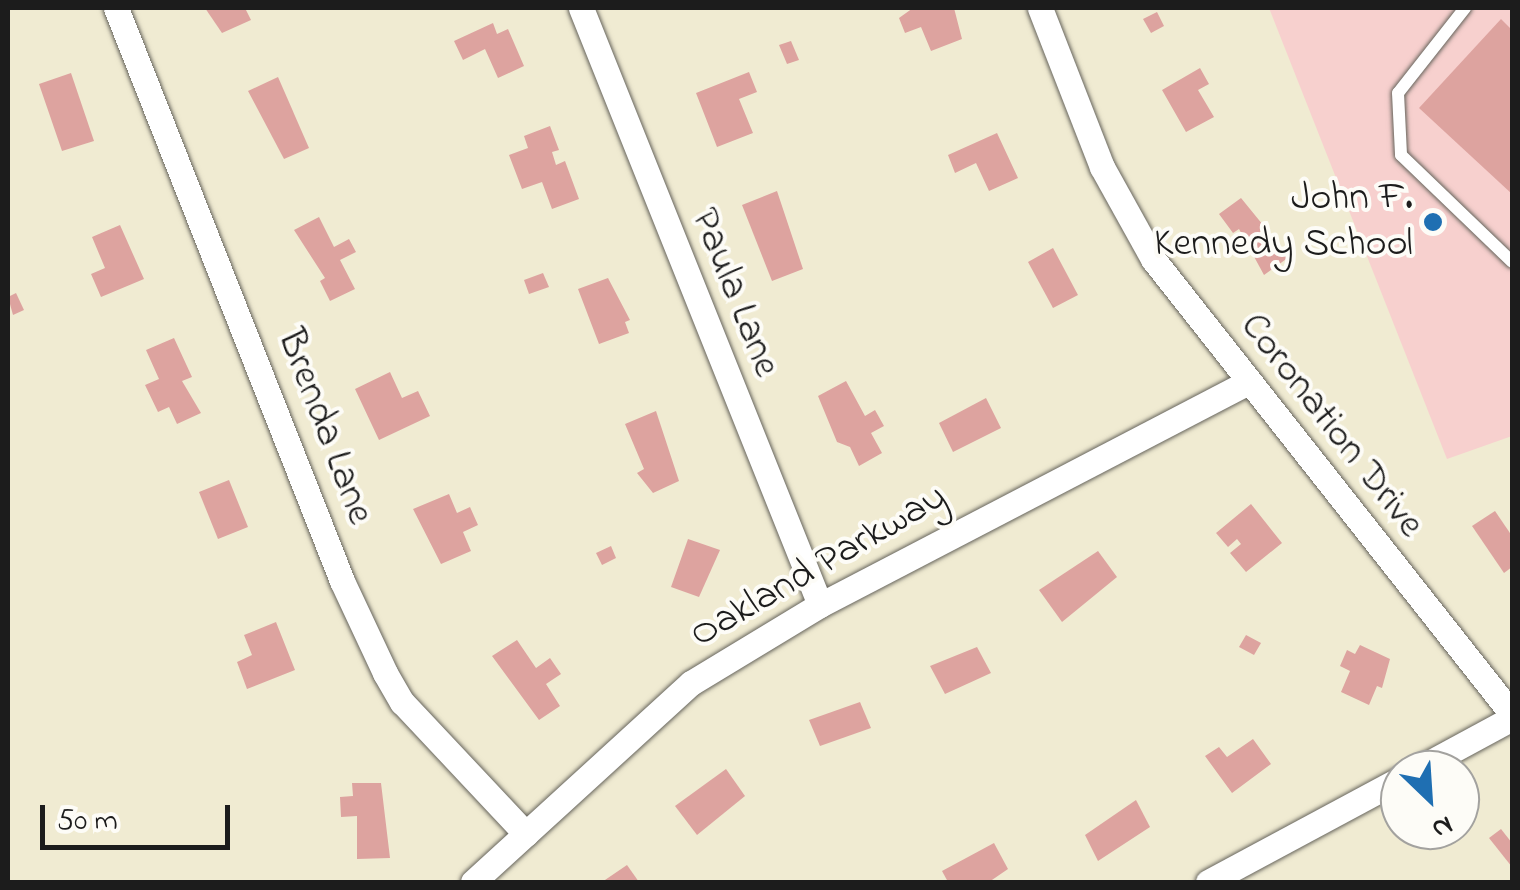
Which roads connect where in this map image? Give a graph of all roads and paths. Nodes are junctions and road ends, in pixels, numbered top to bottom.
1 (116, 8) edge
2 (581, 8) edge
3 (1040, 8) edge
4 (1466, 8) edge
5 (1512, 262) edge
6 (1248, 382) junction
7 (820, 605) junction
8 (1512, 716) edge
9 (1452, 750) edge
10 (1380, 790) edge
11 (526, 834) junction
12 (474, 882) edge
13 (1208, 882) edge

1 - 11 street, Brenda Lane
2 - 7 street, Paula Lane
3 - 6 street, Coronation Drive
4 - 5 lane
6 - 7 street, Oakland Parkway
6 - 8 street, Coronation Drive
7 - 11 street, Oakland Parkway
8 - 9 street
10 - 13 street
11 - 12 street, Oakland Parkway

